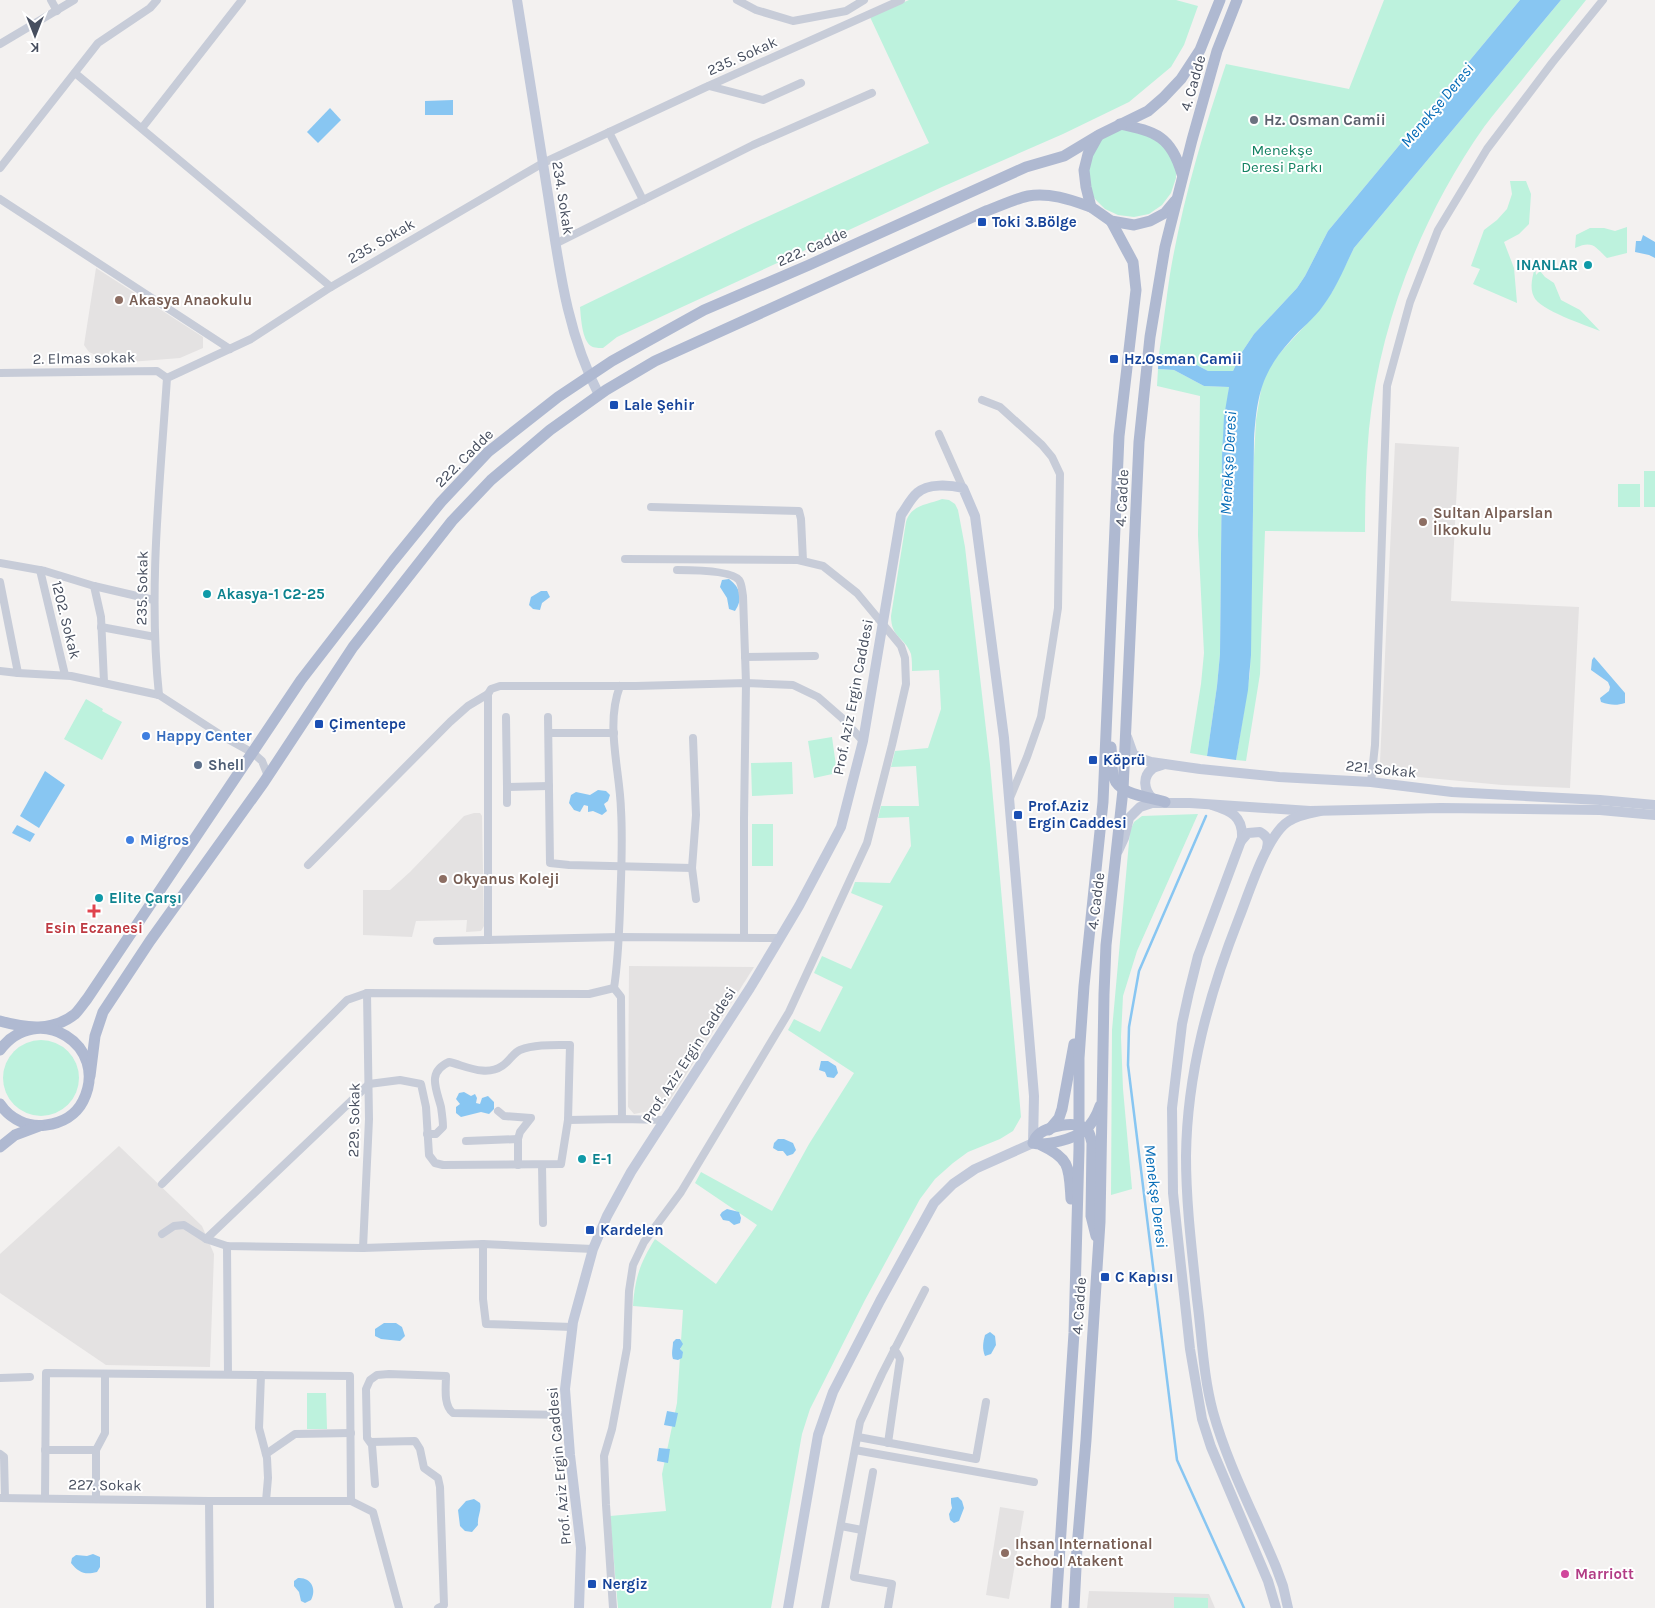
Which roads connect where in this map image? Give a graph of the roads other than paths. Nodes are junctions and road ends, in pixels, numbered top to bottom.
1 (51, 0) edge
2 (74, 0) edge
3 (156, 0) edge
4 (242, 0) edge
5 (517, 0) edge
6 (738, 0) edge
7 (864, 0) edge
8 (901, 0) edge
9 (1220, 0) edge
10 (1237, 0) edge
11 (1603, 0) edge
12 (57, 11) junction
13 (0, 44) edge
14 (75, 73) junction
15 (802, 83) dead end
16 (709, 86) junction
17 (872, 93) dead end
18 (1120, 124) junction
19 (142, 128) junction
20 (609, 132) junction
21 (1099, 135) junction
22 (543, 163) junction
23 (0, 168) edge
24 (1183, 176) junction
25 (0, 199) edge
26 (643, 200) junction
27 (1176, 200) junction
28 (1091, 207) junction
29 (1110, 221) junction
30 (555, 244) junction
31 (331, 287) junction
32 (230, 349) junction
33 (0, 373) edge
34 (589, 376) junction
35 (167, 378) junction
36 (599, 395) junction
37 (982, 400) dead end
38 (939, 434) dead end
39 (964, 488) junction
40 (651, 507) dead end
41 (625, 559) dead end
42 (804, 561) junction
43 (0, 563) edge
44 (40, 570) junction
45 (676, 570) dead end
46 (0, 582) edge
47 (94, 586) junction
48 (154, 600) junction
49 (882, 624) junction
50 (101, 627) junction
51 (155, 637) junction
52 (815, 656) dead end
53 (745, 657) junction
54 (0, 671) edge
55 (18, 673) junction
56 (65, 675) junction
57 (104, 682) junction
58 (746, 683) junction
59 (620, 686) junction
60 (488, 694) junction
61 (159, 695) junction
62 (1107, 716) junction
63 (506, 717) dead end
64 (548, 717) dead end
65 (1126, 727) junction
66 (549, 733) junction
67 (614, 733) junction
68 (694, 738) dead end
69 (862, 741) junction
70 (253, 753) junction
71 (1165, 764) junction
72 (268, 776) junction
73 (1371, 782) junction
74 (549, 786) junction
75 (507, 787) junction
76 (1123, 790) junction
77 (1010, 798) junction
78 (1152, 798) junction
79 (1165, 802) junction
80 (507, 803) dead end
81 (1212, 805) junction
82 (1655, 805) edge
83 (1320, 810) junction
84 (1655, 815) edge
85 (1241, 843) junction
86 (1267, 849) junction
87 (1117, 853) junction
88 (308, 865) dead end
89 (621, 866) junction
90 (692, 868) junction
91 (696, 899) dead end
92 (619, 937) junction
93 (744, 937) junction
94 (780, 938) junction
95 (488, 940) junction
96 (437, 941) dead end
97 (614, 988) junction
98 (367, 993) junction
99 (1083, 998) junction
100 (0, 1021) edge
101 (41, 1028) junction
102 (0, 1050) edge
103 (90, 1076) junction
104 (368, 1084) junction
105 (1102, 1102) junction
106 (0, 1104) edge
107 (498, 1111) dead end
108 (622, 1119) junction
109 (568, 1120) junction
110 (664, 1120) junction
111 (40, 1126) junction
112 (1081, 1129) junction
113 (1049, 1130) junction
114 (427, 1134) junction
115 (518, 1139) junction
116 (466, 1141) dead end
117 (1037, 1144) junction
118 (0, 1147) edge
119 (518, 1165) junction
120 (542, 1165) junction
121 (162, 1184) dead end
122 (543, 1223) dead end
123 (162, 1234) dead end
124 (1077, 1235) junction
125 (206, 1239) junction
126 (1099, 1243) junction
127 (483, 1244) junction
128 (227, 1246) junction
129 (363, 1248) junction
130 (593, 1249) junction
131 (925, 1290) dead end
132 (572, 1327) junction
133 (894, 1350) junction
134 (105, 1374) junction
135 (228, 1374) junction
136 (261, 1374) junction
137 (30, 1377) dead end
138 (0, 1378) edge
139 (986, 1402) dead end
140 (567, 1416) junction
141 (351, 1433) junction
142 (858, 1437) junction
143 (371, 1442) junction
144 (888, 1443) junction
145 (45, 1450) junction
146 (96, 1450) junction
147 (855, 1450) junction
148 (0, 1454) edge
149 (266, 1454) junction
150 (873, 1472) dead end
151 (1034, 1482) dead end
152 (375, 1484) dead end
153 (3, 1498) edge
154 (45, 1498) junction
155 (96, 1499) junction
156 (209, 1501) junction
157 (266, 1501) junction
158 (352, 1501) junction
159 (841, 1526) junction
160 (862, 1530) junction
161 (210, 1608) edge
162 (399, 1608) edge
163 (438, 1608) edge
164 (579, 1608) edge
165 (613, 1608) edge
166 (788, 1608) edge
167 (825, 1608) edge
168 (888, 1608) edge
169 (1056, 1608) edge
170 (1074, 1608) edge
171 (1276, 1608) edge
172 (1288, 1608) edge

1 - 12 street
2 - 12 street
3 - 14 street
4 - 19 street
5 - 22 street, 234. Sokak
6 - 7 street
8 - 16 street, 235. Sokak
9 - 18 main road, 4. Cadde
10 - 24 main road, 4. Cadde
11 - 73 street
12 - 13 street
14 - 19 street
14 - 23 street
15 - 16 street
16 - 20 street, 235. Sokak
17 - 26 street
18 - 21 main road
18 - 24 main road
19 - 31 street
20 - 22 street, 235. Sokak
20 - 26 street
21 - 28 main road
21 - 34 main road, 222. Cadde
22 - 30 street, 234. Sokak
22 - 31 street, 235. Sokak
24 - 27 main road
25 - 32 street
26 - 30 street
27 - 29 main road
27 - 65 main road, 4. Cadde
28 - 29 main road
28 - 36 main road
29 - 62 main road, 4. Cadde
30 - 34 street, 234. Sokak
31 - 32 street, 235. Sokak
32 - 35 street, 235. Sokak
33 - 35 street, 2. Elmas sokak
34 - 36 street, 234. Sokak
34 - 70 main road, 222. Cadde
35 - 48 street, 235. Sokak
36 - 72 main road
37 - 77 street
38 - 39 street
39 - 49 street, Prof. Aziz Ergin Caddesi
39 - 77 street
40 - 42 street
41 - 42 street
42 - 49 street
43 - 44 street
44 - 47 street
44 - 56 street, 1202. Sokak
45 - 53 street
46 - 55 street
47 - 48 street
47 - 50 street
48 - 51 street, 235. Sokak
49 - 69 street, Prof. Aziz Ergin Caddesi
49 - 165 street
50 - 51 street
50 - 57 street
51 - 61 street, 235. Sokak
52 - 53 street
53 - 58 street
54 - 55 street
55 - 56 street
56 - 57 street
57 - 61 street
58 - 59 street
58 - 69 street
58 - 93 street
59 - 60 street
59 - 67 street
60 - 88 street
60 - 95 street
61 - 70 street
62 - 76 main road
62 - 99 main road, 4. Cadde
63 - 75 street
64 - 66 street
65 - 71 street, 221. Sokak
65 - 76 main road, 4. Cadde
66 - 67 street
66 - 74 street
67 - 89 street
68 - 90 street
69 - 94 street, Prof. Aziz Ergin Caddesi
70 - 72 street
70 - 101 main road, 222. Cadde
71 - 73 street, 221. Sokak
71 - 78 street
72 - 103 main road
73 - 82 street, 221. Sokak
74 - 75 street
74 - 89 street
75 - 80 street
76 - 78 main road
76 - 87 main road, 4. Cadde
77 - 117 street
78 - 79 main road
79 - 81 street
79 - 87 street
81 - 83 street
81 - 85 street
83 - 84 street
83 - 86 street
85 - 86 street
85 - 171 street
86 - 172 street
87 - 105 main road, 4. Cadde
89 - 90 street
89 - 92 street
90 - 91 street
92 - 93 street
92 - 95 street
92 - 97 street
93 - 94 street
94 - 110 street, Prof. Aziz Ergin Caddesi
95 - 96 street
97 - 98 street
97 - 108 street
98 - 104 street, 229. Sokak
98 - 121 street
99 - 112 main road, 4. Cadde
99 - 113 main road
100 - 101 main road
101 - 102 main road, 222. Cadde
101 - 103 main road
103 - 111 main road
104 - 114 street
104 - 125 street
104 - 129 street, 229. Sokak
105 - 112 main road
105 - 126 main road, 4. Cadde
106 - 111 main road
107 - 115 street
108 - 109 street
108 - 110 street
109 - 114 street
109 - 120 street
110 - 130 street, Prof. Aziz Ergin Caddesi
111 - 118 main road
112 - 113 main road
112 - 117 main road
112 - 124 main road, 4. Cadde
112 - 126 main road
113 - 117 main road
114 - 119 street
115 - 116 street
115 - 119 street
117 - 124 main road
117 - 166 street
119 - 120 street
120 - 122 street
123 - 125 street
124 - 169 main road, 4. Cadde
125 - 128 street
126 - 170 main road, 4. Cadde
127 - 129 street
127 - 130 street
127 - 132 street
128 - 129 street
128 - 135 street
130 - 132 street, Prof. Aziz Ergin Caddesi
131 - 133 street
132 - 140 street, Prof. Aziz Ergin Caddesi
133 - 142 street
133 - 144 street
134 - 135 street
134 - 145 street
134 - 146 street
135 - 136 street
136 - 141 street
136 - 149 street
137 - 138 street
139 - 144 street
140 - 143 street
140 - 164 street, Prof. Aziz Ergin Caddesi
141 - 149 street
141 - 158 street
142 - 144 street
142 - 147 street
143 - 152 street
143 - 163 street
145 - 146 street
145 - 154 street
146 - 155 street
147 - 151 street
147 - 159 street
148 - 153 street
149 - 157 street
150 - 160 street
153 - 154 street, 227. Sokak
154 - 155 street, 227. Sokak
155 - 156 street, 227. Sokak
156 - 157 street, 227. Sokak
156 - 161 street
157 - 158 street, 227. Sokak
158 - 162 street
159 - 160 street
159 - 167 street
160 - 168 street

